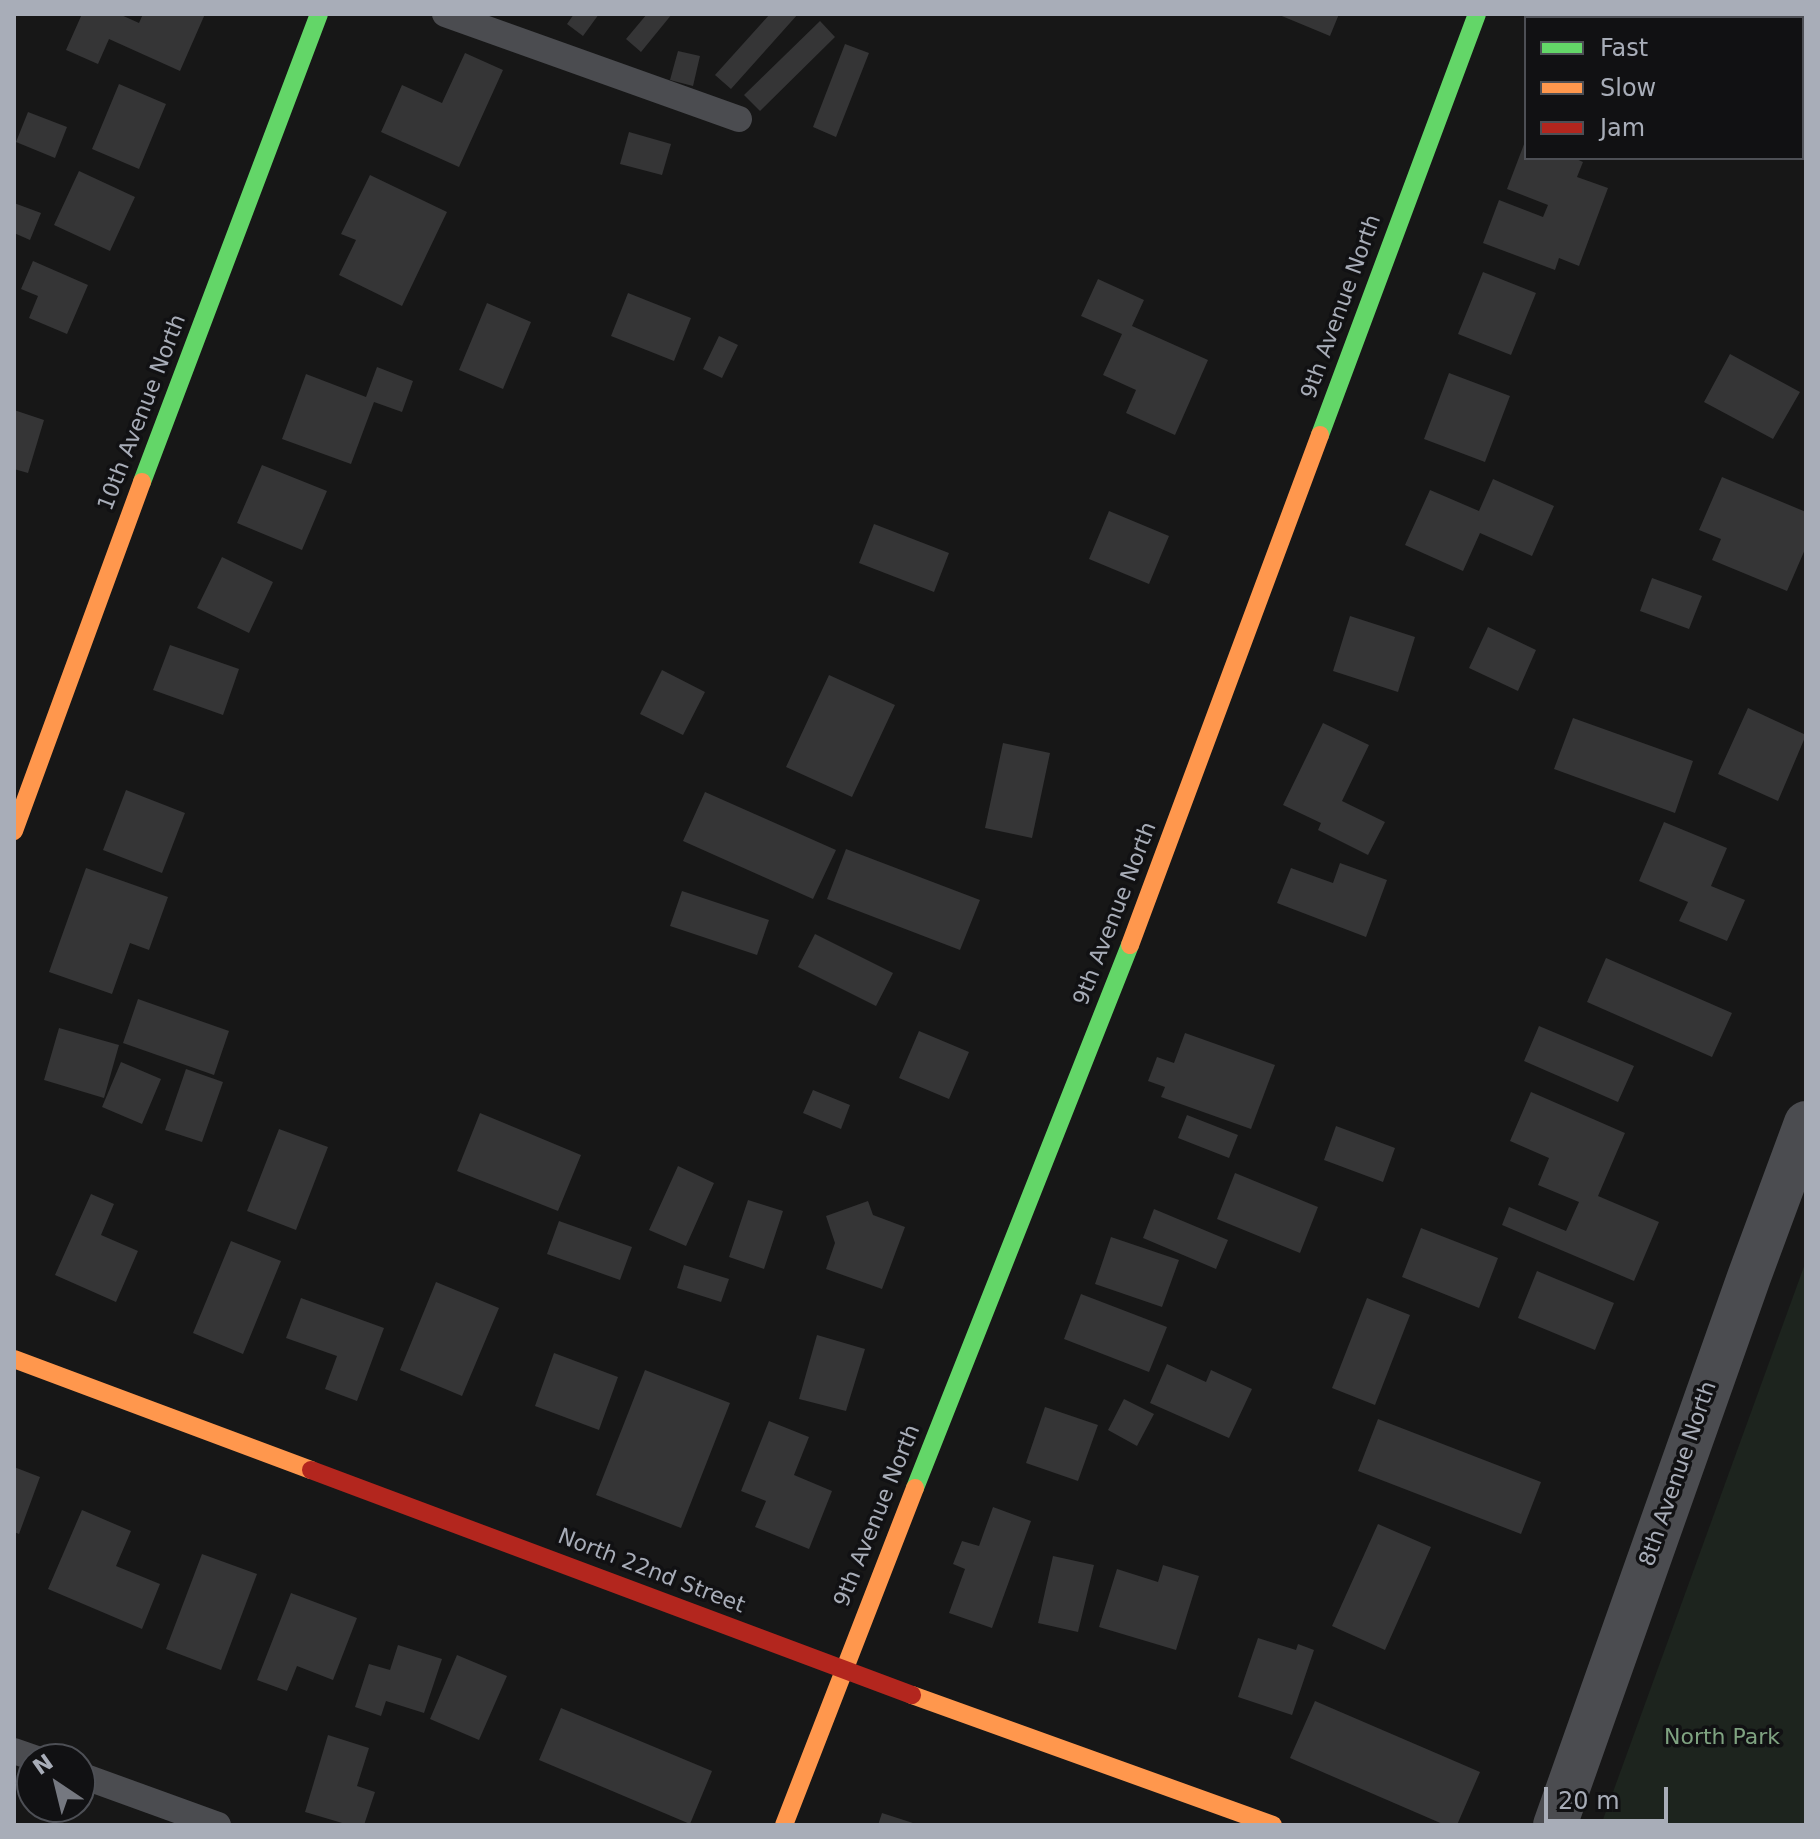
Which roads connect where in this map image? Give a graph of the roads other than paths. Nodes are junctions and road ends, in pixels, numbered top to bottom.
1 (319, 14) edge
2 (445, 14) edge
3 (1477, 14) edge
4 (739, 119) dead end
5 (14, 831) edge
6 (1806, 1123) edge
7 (14, 1359) edge
8 (843, 1670) junction
9 (96, 1781) edge
10 (218, 1825) edge
11 (784, 1825) edge
12 (1273, 1825) edge
13 (1555, 1825) edge

1 - 5 street, 10th Avenue North
2 - 4 lane
3 - 8 street, 9th Avenue North
6 - 13 street, 8th Avenue North
7 - 8 street, North 22nd Street
8 - 11 street, 9th Avenue North
8 - 12 street, North 22nd Street
9 - 10 lane

